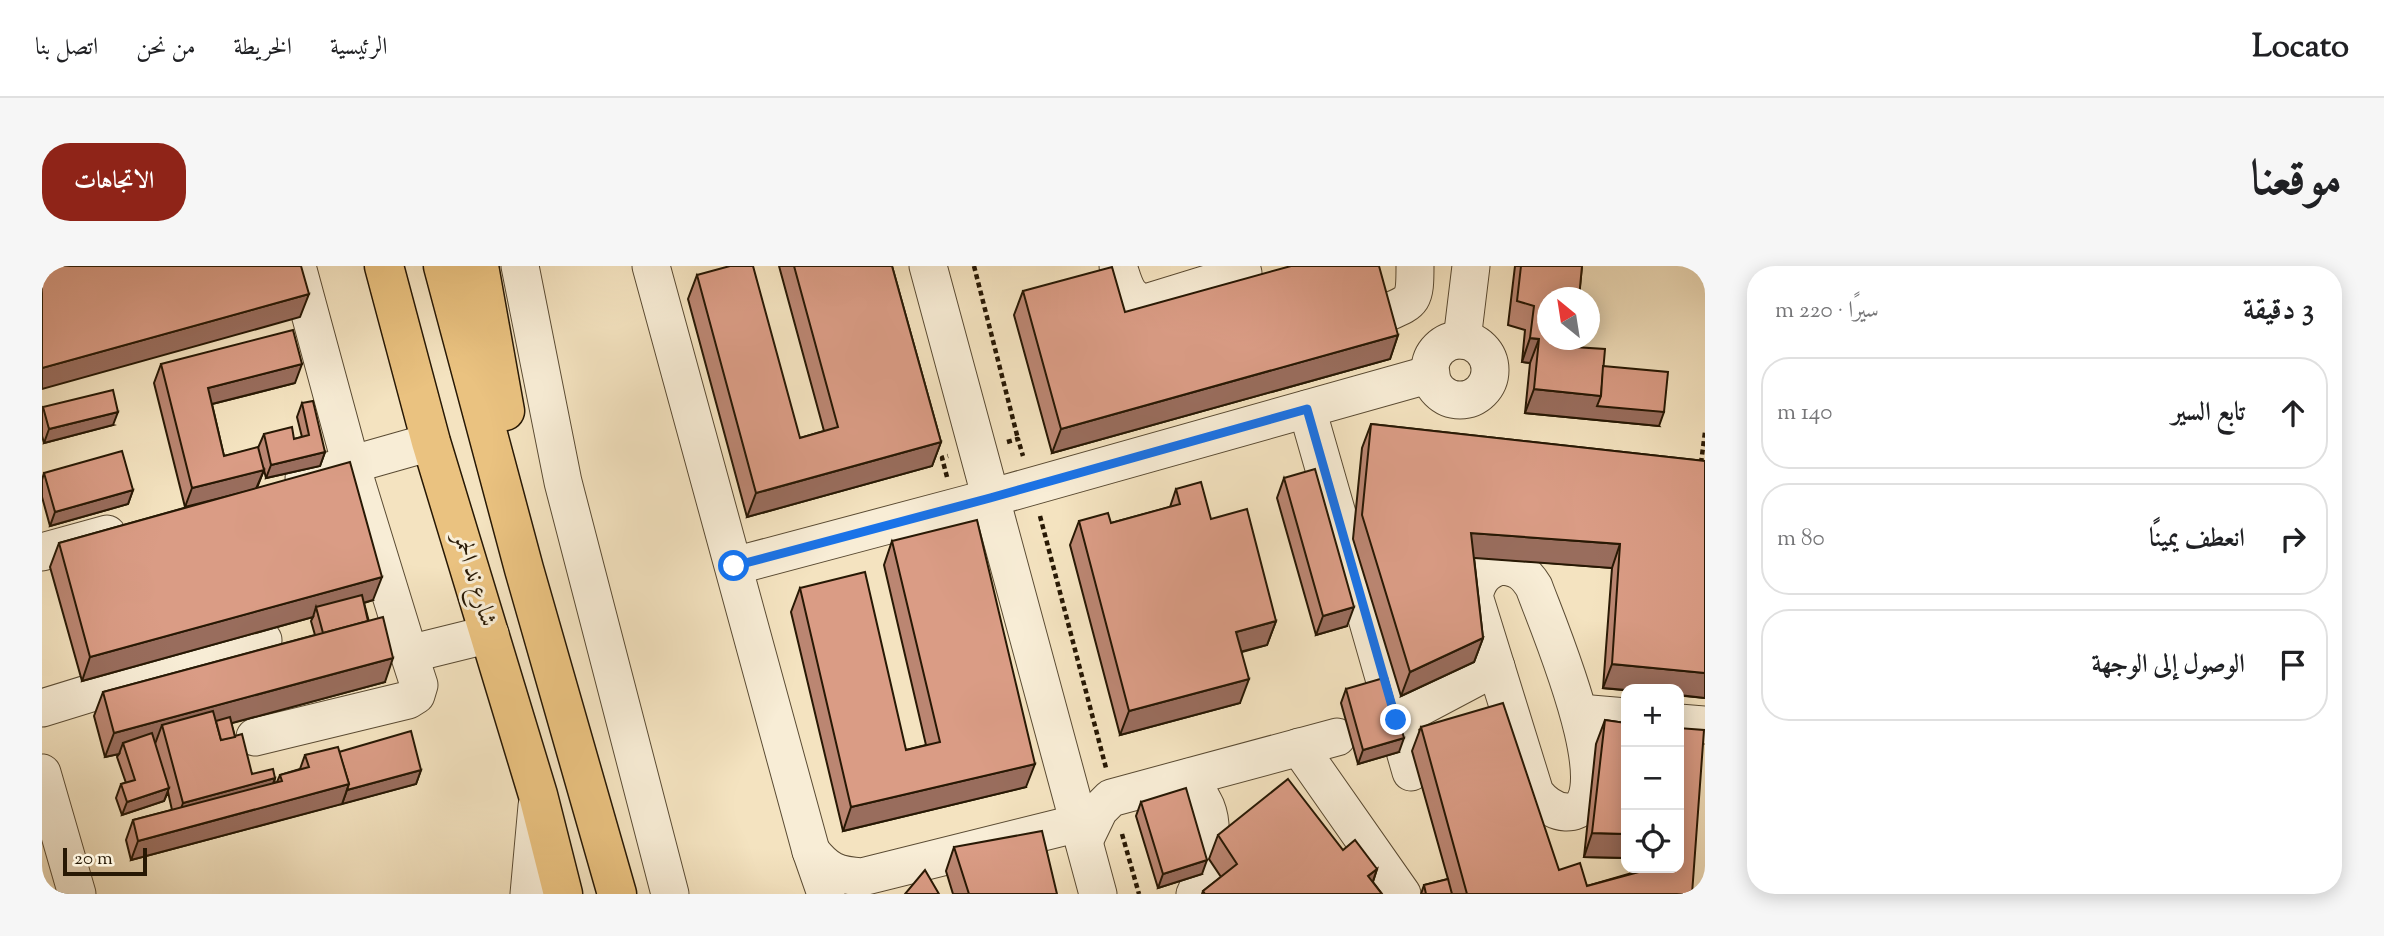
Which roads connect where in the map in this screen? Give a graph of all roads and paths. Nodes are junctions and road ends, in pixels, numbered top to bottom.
1 (297, 266) edge
2 (384, 266) edge
3 (443, 266) edge
4 (479, 266) edge
5 (520, 266) edge
6 (651, 266) edge
7 (928, 266) edge
8 (974, 266) edge
9 (1118, 266) edge
10 (1415, 266) edge
11 (1471, 266) edge
12 (1251, 268) edge
13 (1379, 316) edge
14 (1462, 340) junction
15 (1431, 374) junction
16 (1307, 409) junction
17 (1705, 432) edge
18 (1018, 439) dead end
19 (431, 442) junction
20 (1688, 461) edge
21 (1703, 463) edge
22 (351, 465) junction
23 (270, 488) edge
24 (990, 498) junction
25 (1040, 515) dead end
26 (136, 526) edge
27 (42, 552) edge
28 (734, 566) junction
29 (524, 569) junction
30 (490, 634) junction
31 (263, 640) dead end
32 (409, 654) junction
33 (1496, 667) junction
34 (42, 708) edge
35 (1580, 713) junction
36 (1621, 717) edge
37 (1396, 720) junction
38 (255, 737) dead end
39 (1337, 737) dead end
40 (1299, 747) junction
41 (1411, 772) dead end
42 (42, 773) edge
43 (1190, 777) junction
44 (1068, 780) junction
45 (537, 795) junction
46 (1111, 798) junction
47 (1082, 832) junction
48 (811, 851) junction
49 (856, 885) edge
50 (66, 890) edge
51 (529, 894) edge
52 (563, 894) edge
53 (617, 894) edge
54 (670, 894) edge
55 (826, 894) edge
56 (1098, 894) edge
57 (1139, 894) edge
58 (1195, 894) edge
59 (1402, 894) edge

1 - 22 street
2 - 19 main road, شارع ند الحمر
3 - 29 main road, شارع ند الحمر
4 - 29 main road
5 - 54 street
6 - 28 street
7 - 24 street
8 - 18 path
9 - 12 street
10 - 13 street
11 - 14 street
14 - 15 street
14 - 15 street
15 - 16 street
16 - 24 street
16 - 37 street
17 - 21 path
19 - 22 street
19 - 30 main road, شارع ند الحمر
20 - 21 path
22 - 23 street
22 - 32 street
24 - 28 street
24 - 44 street
25 - 46 path
26 - 27 street
28 - 48 street
29 - 53 main road, شارع ند الحمر
30 - 32 street
30 - 45 main road, شارع ند الحمر
31 - 34 street
32 - 38 street
33 - 35 street
33 - 35 street
33 - 37 street
35 - 36 street
37 - 41 street
39 - 40 street
40 - 43 street
40 - 59 street
42 - 50 street
43 - 46 street
43 - 58 street
44 - 46 street
44 - 47 street
45 - 51 street
45 - 52 main road, شارع ند الحمر
46 - 47 street
46 - 57 path
47 - 49 street
47 - 56 street
48 - 49 street
48 - 55 street

